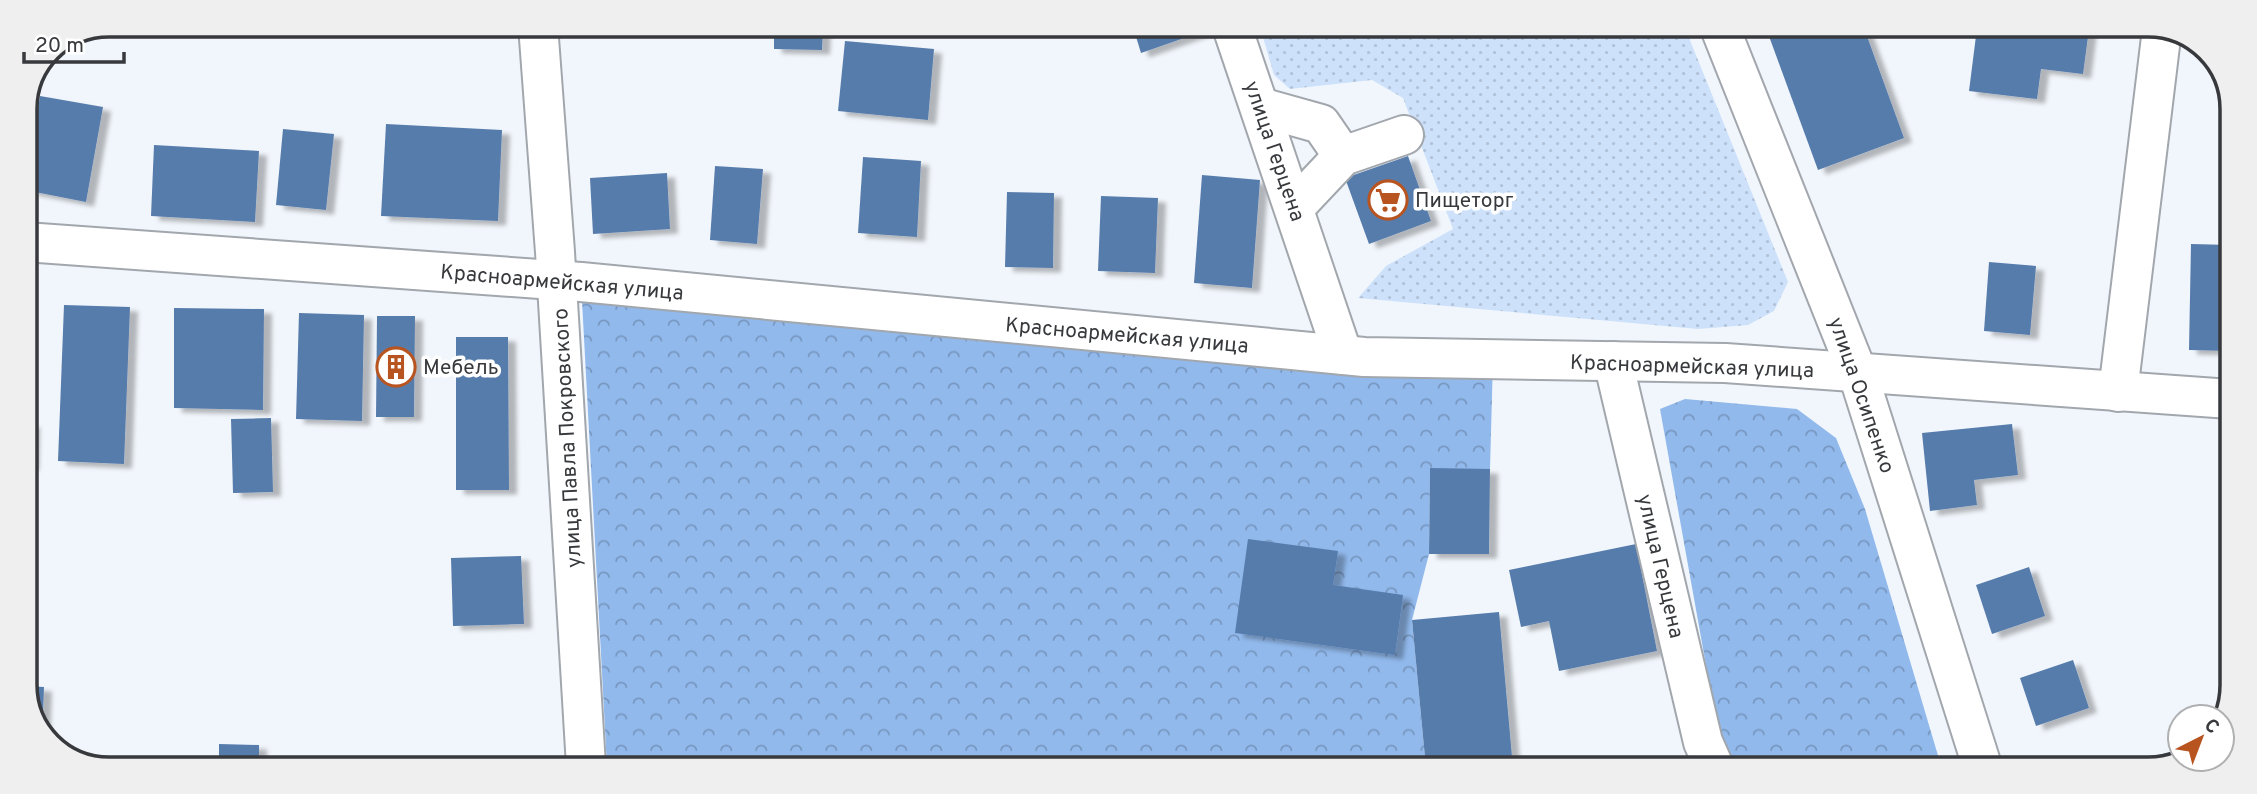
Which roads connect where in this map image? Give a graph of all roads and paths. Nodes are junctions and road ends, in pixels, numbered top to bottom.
1 (539, 37) edge
2 (1236, 37) edge
3 (1724, 37) edge
4 (2161, 38) edge
5 (1260, 107) junction
6 (1404, 135) dead end
7 (1343, 156) junction
8 (1294, 208) junction
9 (37, 243) edge
10 (557, 281) junction
11 (1343, 355) junction
12 (1613, 361) junction
13 (1857, 374) junction
14 (2119, 392) junction
15 (2220, 398) edge
16 (585, 757) edge
17 (1710, 757) edge
18 (1979, 757) edge

1 - 10 street, улица Павла Покровского
2 - 5 street, улица Герцена
3 - 13 street, улица Осипенко
4 - 14 street
5 - 7 street
5 - 8 street, улица Герцена
6 - 7 street
7 - 8 street
8 - 11 street, улица Герцена
9 - 10 street, Красноармейская улица
10 - 11 street, Красноармейская улица
10 - 16 street, улица Павла Покровского
11 - 12 street, Красноармейская улица
12 - 13 street, Красноармейская улица
12 - 17 street, улица Герцена
13 - 14 street, Красноармейская улица
13 - 18 street, улица Осипенко
14 - 15 street, Красноармейская улица

